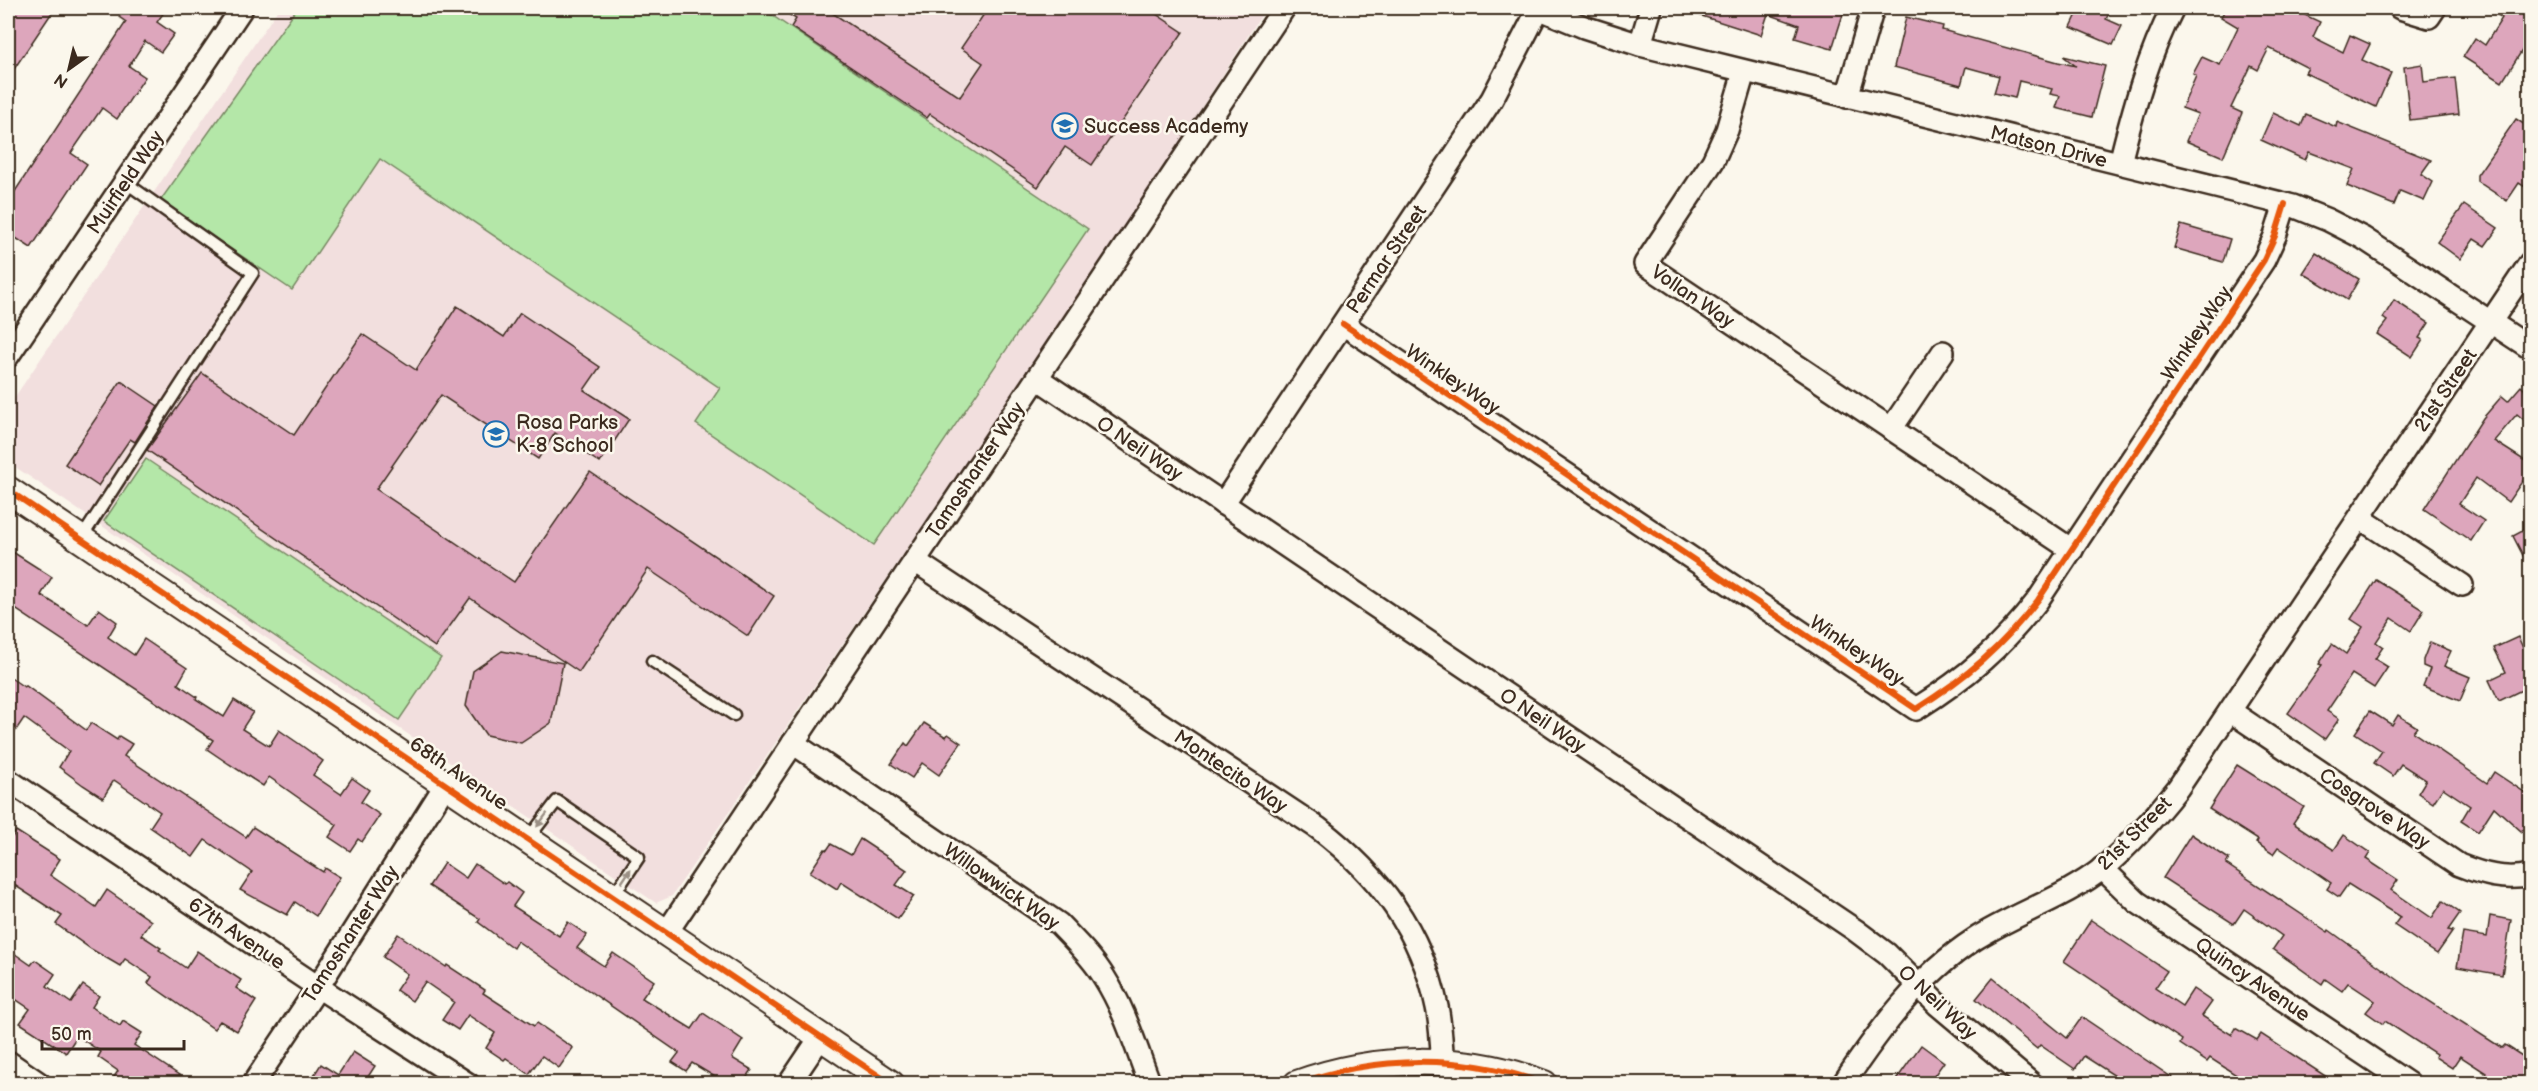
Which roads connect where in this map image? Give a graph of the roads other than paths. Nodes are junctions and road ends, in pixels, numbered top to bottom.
1 (242, 8) edge
2 (1284, 8) edge
3 (1539, 8) edge
4 (1651, 8) edge
5 (1873, 8) edge
6 (2173, 8) edge
7 (2400, 8) edge
8 (2435, 8) edge
9 (1640, 45) junction
10 (1744, 72) junction
11 (1847, 97) junction
12 (2120, 163) junction
13 (125, 182) junction
14 (2285, 204) junction
15 (2530, 262) edge
16 (2490, 322) junction
17 (1343, 324) junction
18 (2530, 348) edge
19 (1943, 352) dead end
20 (8, 356) edge
21 (1037, 378) junction
22 (1891, 429) junction
23 (8, 490) edge
24 (1223, 504) junction
25 (2360, 518) junction
26 (81, 539) junction
27 (2072, 550) junction
28 (915, 561) junction
29 (2462, 585) dead end
30 (652, 661) dead end
31 (2230, 711) junction
32 (734, 715) dead end
33 (793, 742) junction
34 (8, 780) edge
35 (446, 784) junction
36 (528, 839) junction
37 (2102, 868) junction
38 (2530, 875) edge
39 (613, 896) junction
40 (667, 932) junction
41 (1919, 986) junction
42 (318, 987) junction
43 (820, 1038) junction
44 (8, 1062) edge
45 (1443, 1062) junction
46 (40, 1083) edge
47 (253, 1083) edge
48 (468, 1083) edge
49 (789, 1083) edge
50 (891, 1083) edge
51 (1150, 1083) edge
52 (1297, 1083) edge
53 (1540, 1083) edge
54 (1843, 1083) edge
55 (2032, 1083) edge
56 (2409, 1083) edge

1 - 13 street, Muirfield Way
2 - 21 street, Tamoshanter Way
3 - 9 street, Matson Drive
3 - 17 street, Permar Street
4 - 9 street
5 - 11 street
6 - 12 street
7 - 8 street
9 - 10 street, Matson Drive
10 - 11 street, Matson Drive
10 - 22 street, Vollan Way
11 - 12 street, Matson Drive
12 - 14 street, Matson Drive
13 - 20 street, Muirfield Way
13 - 26 lane
14 - 16 street, Matson Drive
14 - 27 street, Winkley Way
15 - 16 street, 21st Street
16 - 18 street, Matson Drive
16 - 25 street, 21st Street
17 - 24 street, Permar Street
17 - 27 street, Winkley Way
19 - 22 street
21 - 24 street, O Neil Way
21 - 28 street, Tamoshanter Way
22 - 27 street, Vollan Way
23 - 26 street, 68th Avenue
24 - 41 street, O Neil Way
25 - 29 street
25 - 31 street, 21st Street
26 - 35 street, 68th Avenue
28 - 33 street, Tamoshanter Way
28 - 45 street, Montecito Way
30 - 32 lane
31 - 37 street, 21st Street
31 - 38 street, Cosgrove Way
33 - 40 street, Tamoshanter Way
33 - 51 street, Willowwick Way
34 - 42 street, 67th Avenue
35 - 36 street, 68th Avenue
35 - 42 street, Tamoshanter Way
36 - 39 street, 68th Avenue
39 -> 36 lane
37 - 41 street, 21st Street
37 - 56 street, Quincy Avenue
39 - 40 street, 68th Avenue
40 - 43 street, 68th Avenue
41 - 54 street, 21st Street
41 - 55 street, O Neil Way
42 - 47 street, Tamoshanter Way
42 - 48 street, 67th Avenue
43 - 49 street
43 - 50 street, 68th Avenue
44 - 46 street
45 - 52 street
45 - 53 street

